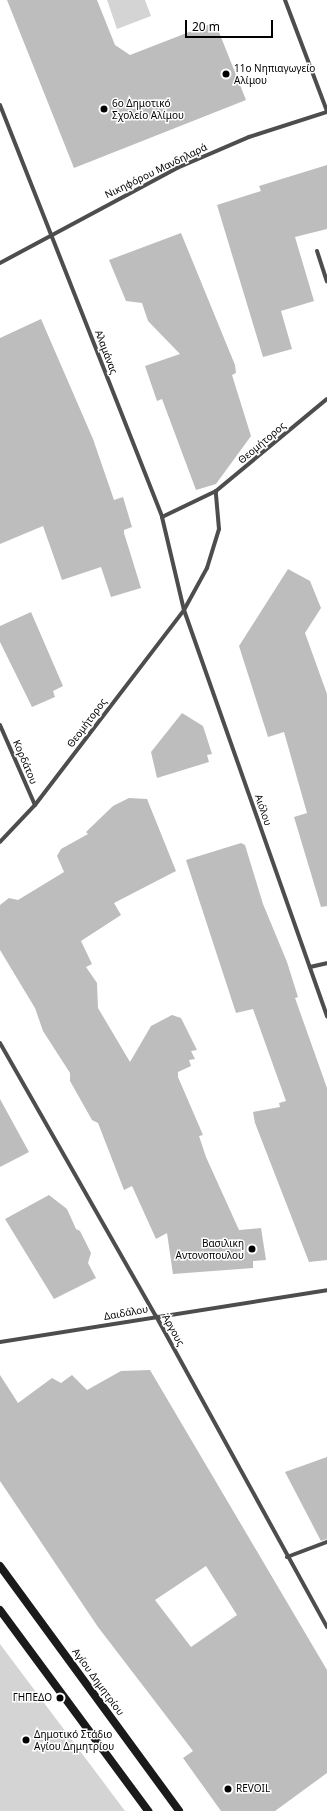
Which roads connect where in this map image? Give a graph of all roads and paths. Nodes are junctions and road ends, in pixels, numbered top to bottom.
1 (284, 0) edge
2 (0, 105) edge
3 (327, 111) edge
4 (53, 235) junction
5 (317, 251) dead end
6 (0, 263) edge
7 (327, 280) edge
8 (327, 399) edge
9 (216, 491) junction
10 (162, 517) junction
11 (184, 610) junction
12 (0, 725) edge
13 (35, 805) junction
14 (0, 842) edge
15 (327, 963) edge
16 (310, 967) junction
17 (327, 1017) edge
18 (0, 1043) edge
19 (327, 1290) edge
20 (156, 1316) junction
21 (0, 1342) edge
22 (327, 1542) edge
23 (287, 1557) junction
24 (0, 1566) edge
25 (0, 1610) edge
26 (327, 1627) edge
27 (148, 1811) edge
28 (179, 1811) edge

1 - 3 street
2 - 4 street, Αλαμάνας
3 - 4 street, Νικηφόρου Μανδηλαρά
4 - 6 street, Νικηφόρου Μανδηλαρά
4 - 10 street, Αλαμάνας
5 - 7 street
8 - 9 street, Θεομήτορος
9 - 10 street, Θεομήτορος
9 - 11 street, Θεομήτορος
10 - 11 street, Αλαμάνας
11 - 13 street, Θεομήτορος
11 - 16 street, Αιόλου
12 - 13 street, Κορδάτου
13 - 14 street, Θεομήτορος
15 - 16 street
16 - 17 street, Αιόλου
18 - 20 street, Άργους
19 - 20 street, Δαιδάλου
20 - 21 street, Δαιδάλου
20 - 23 street, Άργους
22 - 23 street
23 - 26 street, Άργους
24 - 28 main road, Αγίου Δημητρίου
25 - 27 main road

